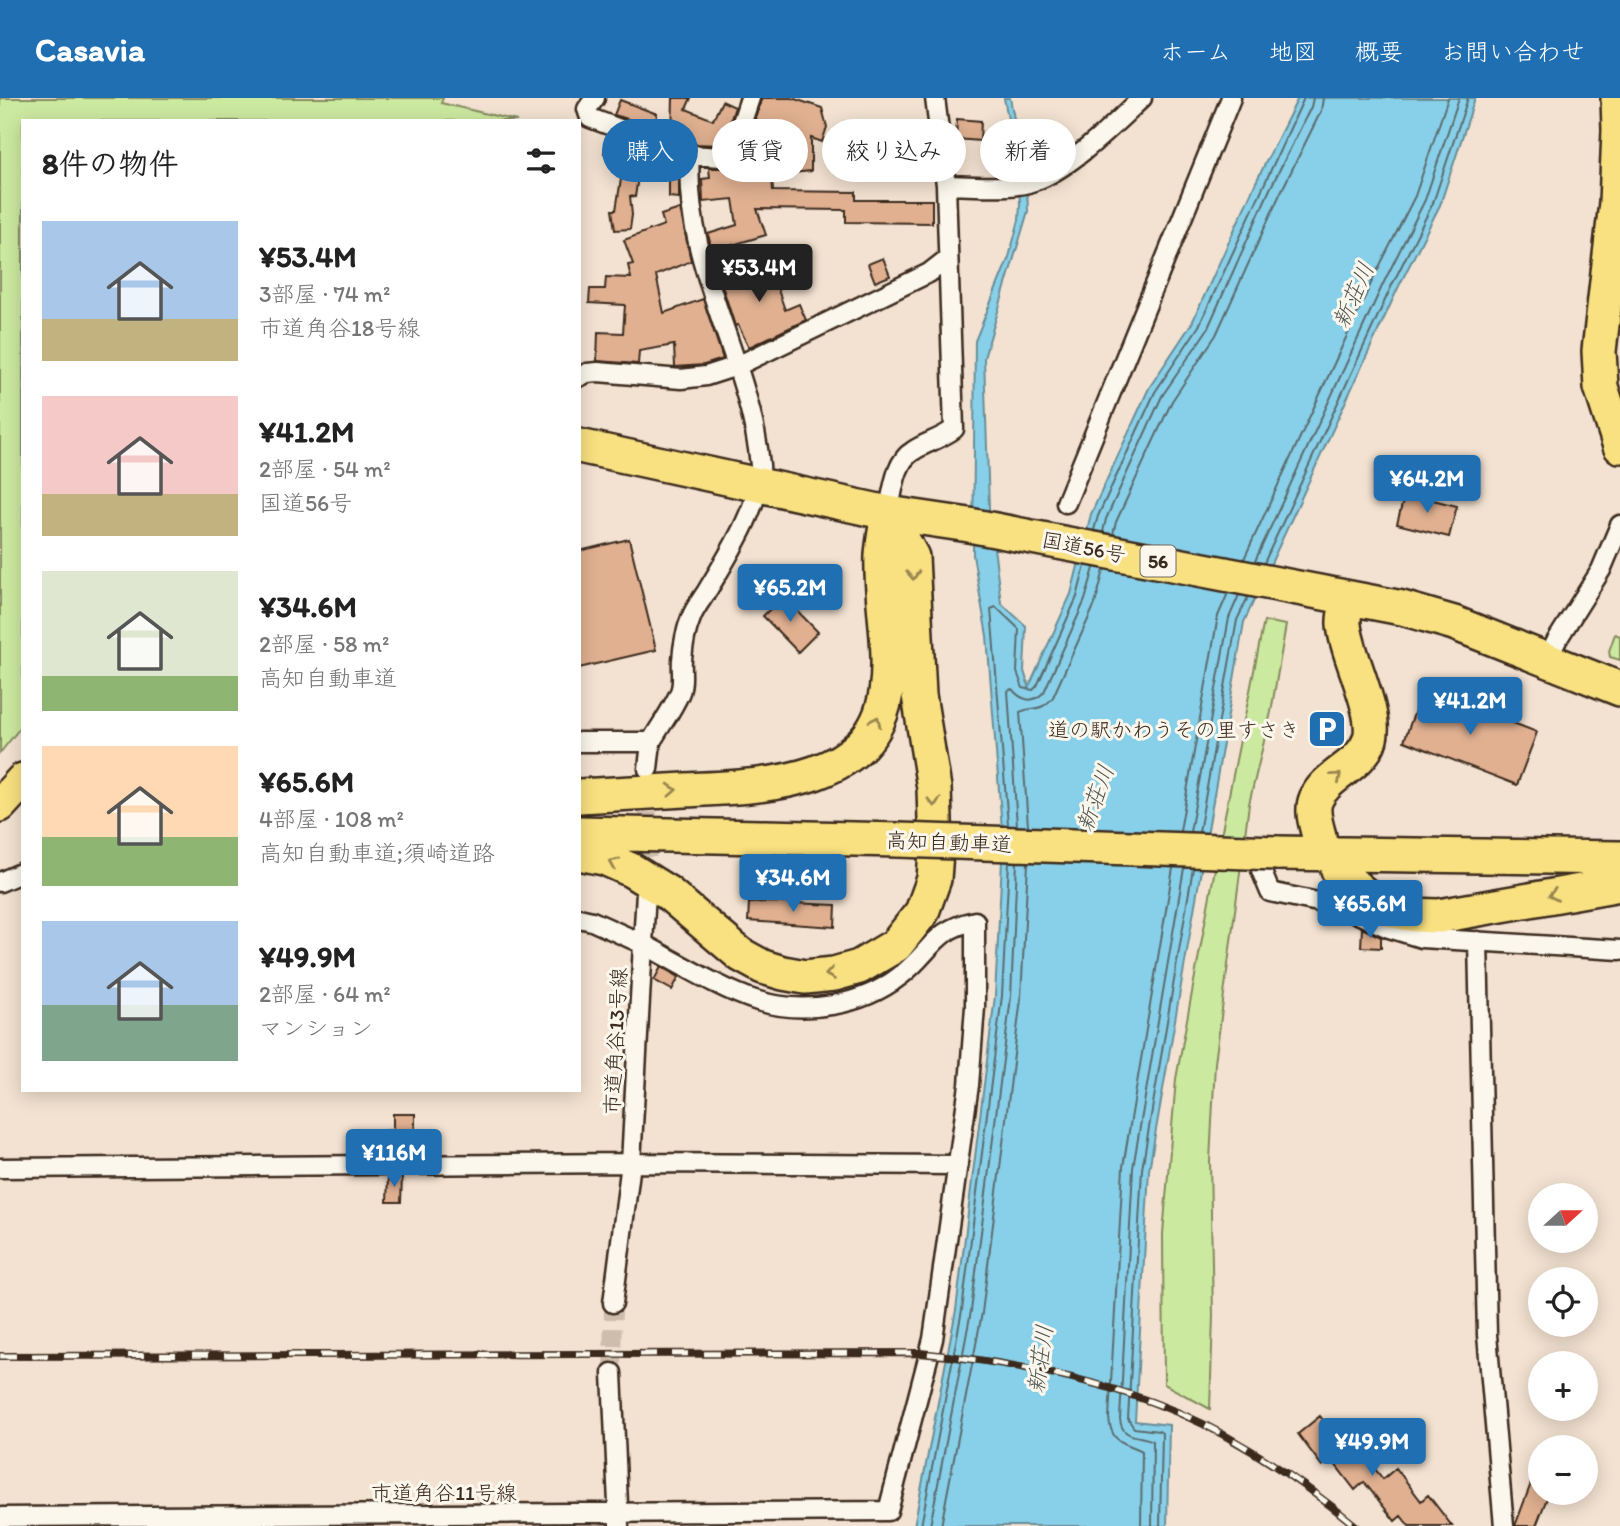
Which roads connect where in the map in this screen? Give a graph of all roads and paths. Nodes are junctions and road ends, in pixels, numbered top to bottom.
1 (595, 98) edge
2 (750, 98) edge
3 (935, 98) edge
4 (1142, 98) edge
5 (1231, 98) edge
6 (1618, 98) edge
7 (602, 122) edge
8 (698, 155) edge
9 (688, 182) edge
10 (946, 184) junction
11 (947, 259) junction
12 (737, 366) junction
13 (581, 376) edge
14 (581, 446) edge
15 (1620, 446) edge
16 (759, 484) junction
17 (1066, 503) dead end
18 (888, 513) junction
19 (1620, 525) edge
20 (1348, 598) junction
21 (1548, 658) junction
22 (1620, 689) edge
23 (581, 742) edge
24 (651, 742) junction
25 (648, 769) tunnel mouth
26 (21, 782) edge
27 (581, 796) edge
28 (0, 805) edge
29 (581, 832) edge
30 (1319, 836) dead end
31 (581, 852) edge
32 (1620, 858) edge
33 (1269, 862) junction
34 (1338, 870) dead end
35 (21, 873) edge
36 (0, 882) edge
37 (1620, 884) edge
38 (646, 892) tunnel mouth
39 (581, 919) edge
40 (1478, 942) junction
41 (643, 944) junction
42 (1620, 950) edge
43 (631, 1163) junction
44 (958, 1165) junction
45 (0, 1168) edge
46 (613, 1303) tunnel mouth
47 (612, 1373) tunnel mouth
48 (0, 1517) edge
49 (620, 1520) edge
50 (108, 1521) edge
51 (1504, 1526) edge

1 - 7 street
2 - 8 street
3 - 10 street
4 - 10 street
5 - 17 street
6 - 15 highway
9 - 12 street
10 - 11 street
11 - 12 street
11 - 18 street
12 - 13 street
12 - 16 street
14 - 16 highway, 国道56号 / 56
16 - 18 highway, 国道56号 / 56
16 - 24 street
18 - 20 highway, 国道56号 / 56
27 -> 18 highway
18 -> 31 highway
19 - 21 street
20 - 21 highway, 国道56号 / 56
30 -> 20 highway
21 - 22 highway, 国道56号 / 56
23 - 24 street
24 - 25 street
26 - 28 highway
29 - 33 highway, 高知自動車道, bridge
32 - 33 highway, 高知自動車道
33 - 40 street
37 -> 34 highway
35 - 36 street
38 - 41 street
39 - 41 street
40 - 42 street
40 - 51 street
41 - 43 street, 市道角谷13号線
41 - 44 street, 市道角谷13号線
43 - 44 street
43 - 45 street
43 - 46 street, 市道角谷13号線
44 - 49 street, 市道角谷11号線
47 - 49 street
48 - 50 street, 市道角谷11号線
49 - 50 street, 市道角谷11号線

